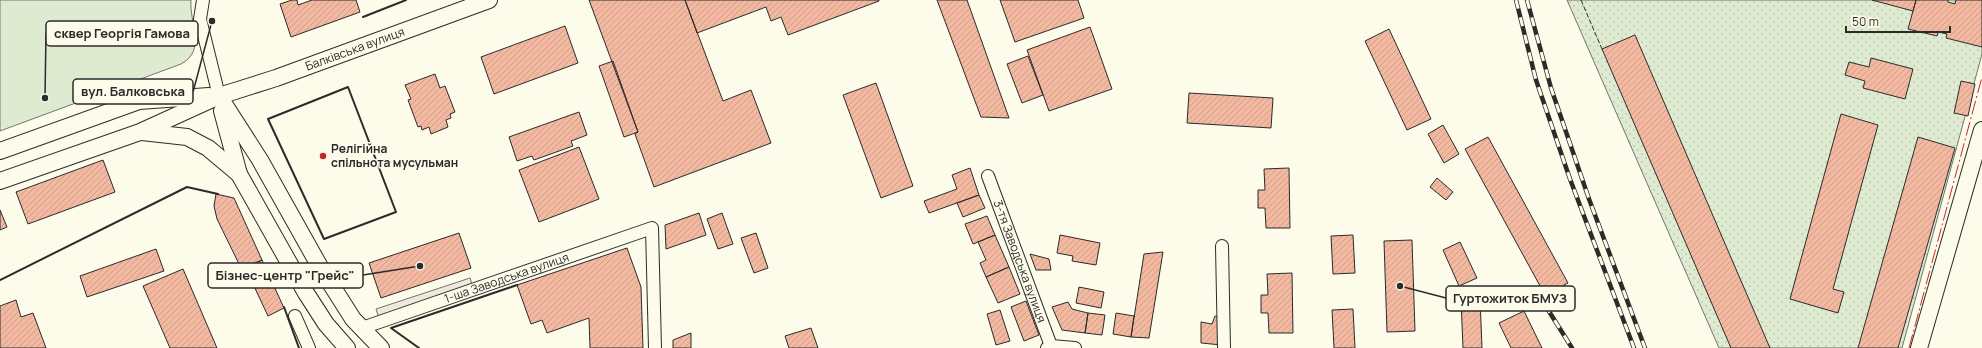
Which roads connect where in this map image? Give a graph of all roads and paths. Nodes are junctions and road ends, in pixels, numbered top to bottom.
1 (203, 0) edge
2 (489, 0) edge
3 (219, 96) junction
4 (1982, 130) edge
5 (140, 132) junction
6 (0, 151) edge
7 (239, 174) junction
8 (988, 176) dead end
9 (0, 181) edge
10 (1222, 246) dead end
11 (295, 316) dead end
12 (362, 328) junction
13 (1049, 347) edge
14 (309, 348) edge
15 (348, 348) edge
16 (381, 348) edge
17 (655, 348) edge
18 (1075, 348) edge
19 (1224, 348) edge
20 (1919, 348) edge

1 - 3 street
2 - 3 street, Балківська вулиця
3 - 5 street, Балківська вулиця
3 - 6 street, Балківська вулиця
3 - 7 street
3 - 12 street
4 - 20 street
5 - 7 street
5 - 9 street, Балківська вулиця
7 - 15 street
8 - 13 street, 3-тя Заводська вулиця
10 - 19 street
11 - 14 street
12 - 16 street
12 - 17 street, 1-ша Заводська вулиця
13 - 18 street

